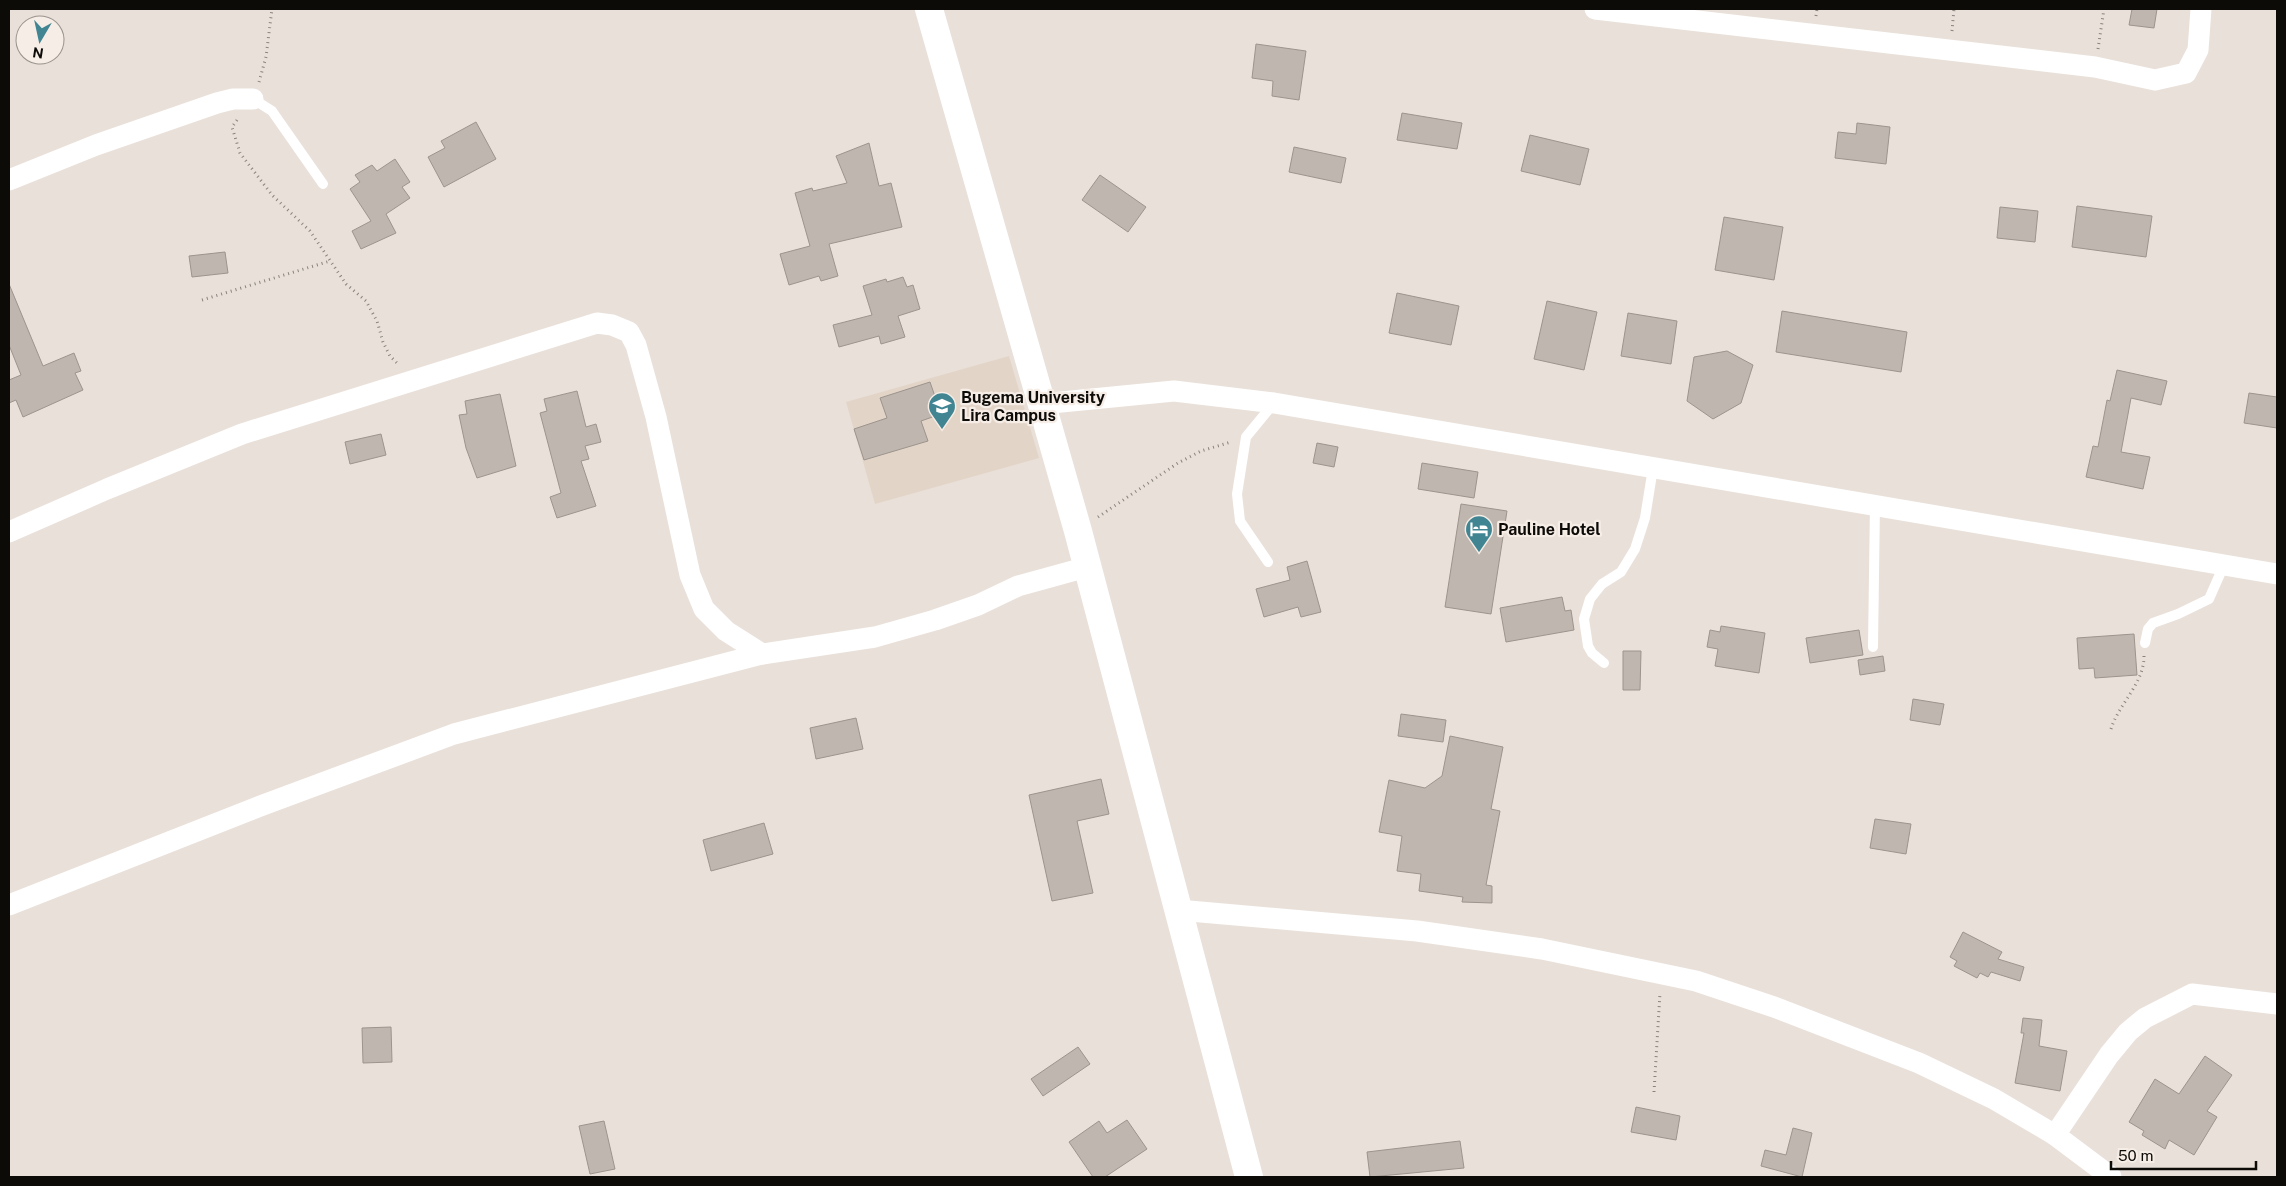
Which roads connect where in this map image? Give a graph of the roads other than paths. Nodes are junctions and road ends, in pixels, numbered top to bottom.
1 (928, 9) edge
2 (1604, 9) edge
3 (2201, 9) edge
4 (253, 99) joint
5 (9, 180) edge
6 (323, 184) dead end
7 (1041, 404) junction
8 (1274, 404) junction
9 (1653, 468) junction
10 (1875, 504) junction
11 (9, 532) edge
12 (1268, 562) dead end
13 (2224, 565) junction
14 (1087, 567) junction
15 (2277, 574) edge
16 (2145, 643) road end
17 (1872, 646) dead end
18 (762, 654) junction
19 (1604, 663) dead end
20 (9, 905) edge
21 (1178, 910) junction
22 (2277, 1004) edge
23 (2055, 1134) junction
24 (1249, 1177) edge
25 (2111, 1177) edge

1 - 7 street
2 - 3 street
4 - 5 street
4 - 6 lane
7 - 8 street
7 - 14 street
8 - 9 street
8 - 12 lane
9 - 10 street
9 - 19 lane
10 - 13 street
10 - 17 lane
11 - 18 street
13 - 15 street
13 - 16 lane
14 - 18 street
14 - 21 street
18 - 20 street
21 - 23 street
21 - 24 street
22 - 23 street
23 - 25 street

